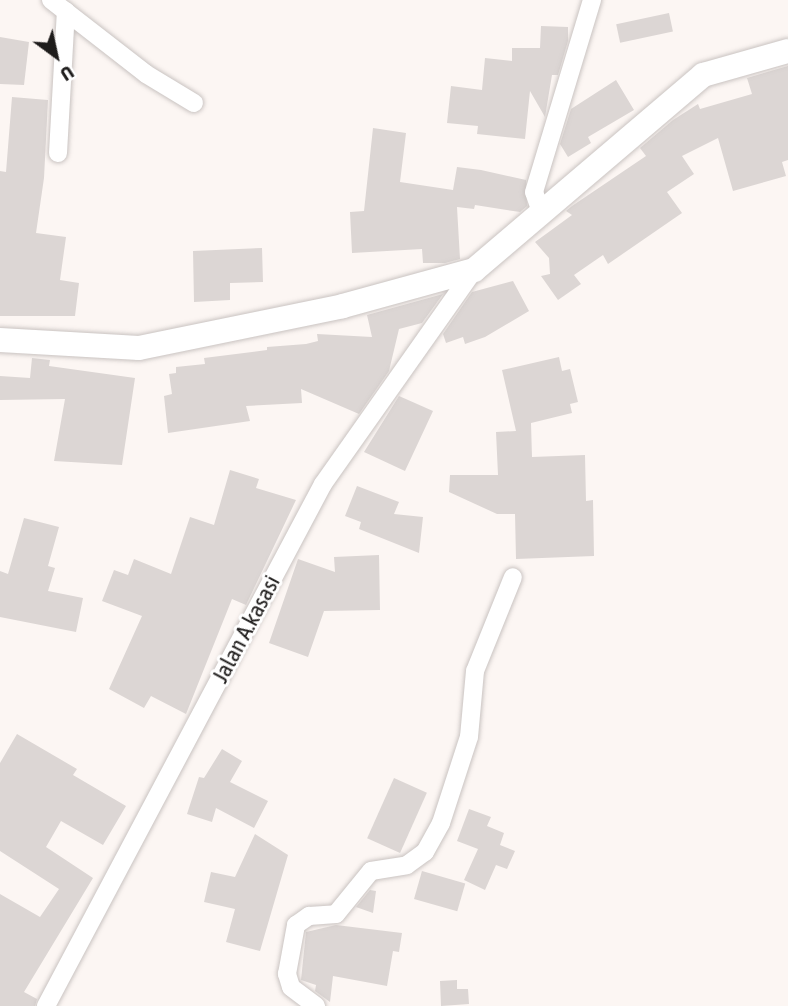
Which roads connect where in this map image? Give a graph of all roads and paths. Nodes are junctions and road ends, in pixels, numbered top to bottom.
1 (592, 0) edge
2 (58, 6) edge
3 (788, 51) edge
4 (194, 103) dead end
5 (58, 153) dead end
6 (542, 215) junction
7 (474, 270) junction
8 (0, 340) edge
9 (513, 577) dead end
10 (46, 1006) edge
11 (316, 1006) edge

1 - 6 street
2 - 4 street
2 - 5 street
3 - 6 main road
6 - 7 main road
7 - 8 main road
7 - 10 street, Jalan A.kasasi
9 - 11 street

